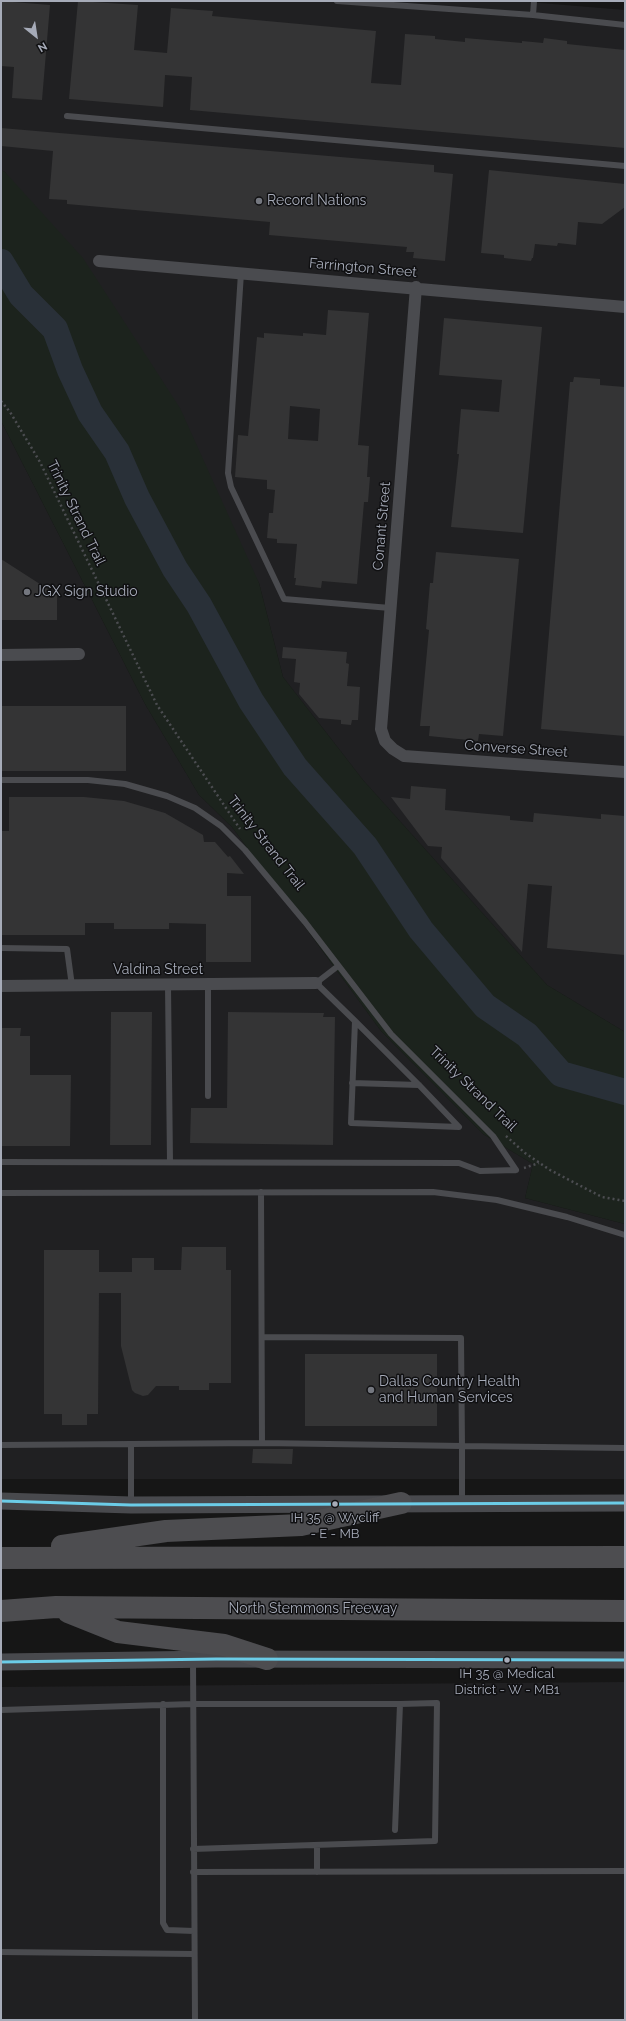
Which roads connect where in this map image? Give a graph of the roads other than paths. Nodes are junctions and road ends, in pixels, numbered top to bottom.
1 (337, 1) edge
2 (534, 1) edge
3 (533, 15) junction
4 (625, 25) edge
5 (67, 116) dead end
6 (625, 166) edge
7 (99, 261) dead end
8 (241, 273) junction
9 (416, 287) junction
10 (625, 306) edge
11 (390, 608) junction
12 (79, 654) dead end
13 (1, 655) edge
14 (404, 756) joint
15 (625, 772) edge
16 (1, 780) edge
17 (1, 948) edge
18 (338, 966) junction
19 (316, 983) junction
20 (208, 985) junction
21 (1, 986) edge
22 (72, 986) junction
23 (168, 986) junction
24 (355, 1021) junction
25 (352, 1083) junction
26 (419, 1085) junction
27 (208, 1096) dead end
28 (1, 1162) edge
29 (170, 1162) junction
30 (261, 1192) junction
31 (1, 1193) edge
32 (625, 1235) edge
33 (262, 1337) junction
34 (262, 1443) junction
35 (131, 1444) junction
36 (1, 1445) edge
37 (462, 1446) junction
38 (625, 1448) edge
39 (1, 1502) edge
40 (401, 1503) junction
41 (625, 1503) edge
42 (462, 1504) junction
43 (131, 1505) junction
44 (625, 1556) edge
45 (1, 1557) edge
46 (56, 1607) junction
47 (625, 1610) edge
48 (1, 1611) edge
49 (267, 1659) junction
50 (193, 1660) junction
51 (625, 1660) edge
52 (1, 1662) edge
53 (163, 1704) junction
54 (193, 1704) junction
55 (400, 1704) junction
56 (1, 1710) edge
57 (395, 1830) dead end
58 (317, 1845) junction
59 (193, 1849) junction
60 (625, 1871) edge
61 (193, 1872) junction
62 (317, 1872) junction
63 (194, 1931) junction
64 (1, 1952) edge
65 (194, 1954) junction
66 (195, 2020) edge

1 - 3 lane
2 - 3 lane
3 - 4 lane
5 - 6 lane
7 - 8 street, Farrington Street
8 - 9 street, Farrington Street
8 - 11 lane
9 - 10 street, Farrington Street
9 - 11 street, Conant Street
11 - 14 street, Conant Street
12 - 13 street
14 - 15 street, Converse Street
16 - 18 lane
17 - 22 lane
18 - 19 lane
18 - 29 lane
19 - 20 street, Valdina Street
19 - 24 lane
20 - 23 street, Valdina Street
20 - 27 lane
21 - 22 street, Valdina Street
22 - 23 street, Valdina Street
23 - 29 lane
24 - 25 lane
24 - 26 lane
25 - 26 lane
25 - 26 lane
28 - 29 lane
30 - 31 lane
30 - 32 lane
30 - 33 lane
33 - 34 lane
33 - 37 lane
34 - 35 lane
34 - 37 lane
35 - 36 lane
35 - 43 lane
37 - 38 lane
37 - 42 lane
39 - 43 main road
40 - 42 main road
40 - 43 main road
40 - 45 highway
41 - 42 main road
44 - 45 highway
46 - 47 highway, North Stemmons Freeway
46 - 48 highway, North Stemmons Freeway
46 - 49 highway
49 - 50 main road
49 - 51 main road
50 - 52 main road
50 - 54 lane
53 - 54 lane
53 - 56 lane
53 - 63 lane
54 - 55 lane
54 - 59 lane
55 - 57 lane
55 - 58 lane
58 - 59 lane
58 - 62 lane
59 - 61 lane
60 - 62 lane
61 - 62 lane
61 - 63 lane
63 - 65 lane
64 - 65 lane
65 - 66 lane

